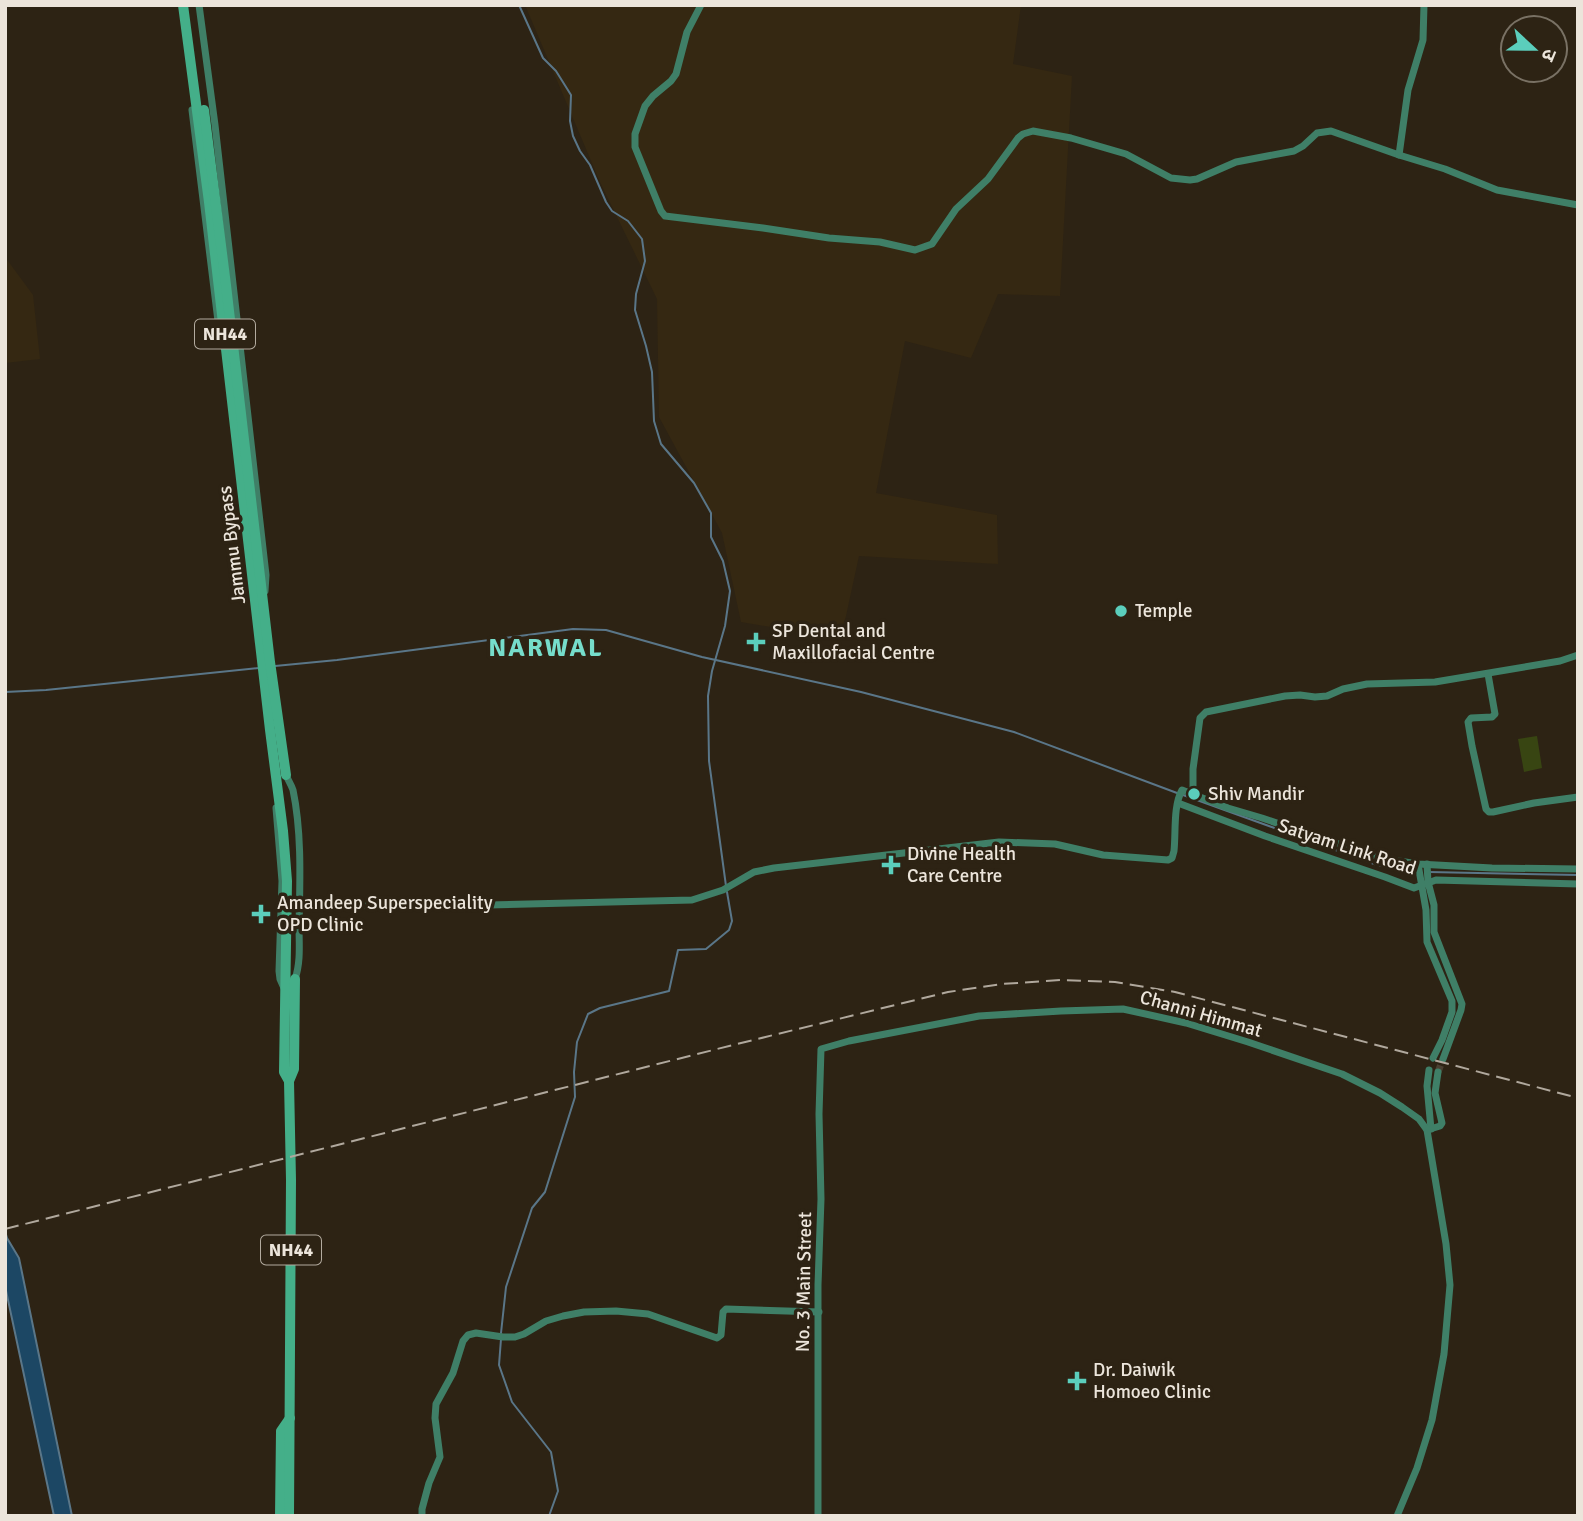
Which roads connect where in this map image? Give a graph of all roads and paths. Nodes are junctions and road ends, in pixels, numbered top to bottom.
1 (183, 5) edge
2 (199, 5) edge
3 (701, 5) edge
4 (1424, 5) edge
5 (1399, 155) junction
6 (1578, 205) edge
7 (260, 609) junction
8 (1578, 655) edge
9 (1488, 674) junction
10 (269, 682) junction
11 (286, 775) joint
12 (1193, 793) junction
13 (1180, 795) junction
14 (1578, 797) edge
15 (1269, 829) junction
16 (1578, 869) edge
17 (1423, 873) junction
18 (1578, 884) edge
19 (300, 903) junction
20 (1439, 947) junction
21 (1431, 953) junction
22 (295, 979) joint
23 (821, 1049) joint
24 (1433, 1058) tunnel mouth
25 (1443, 1059) tunnel mouth
26 (1429, 1070) tunnel mouth
27 (1438, 1072) tunnel mouth
28 (289, 1081) junction
29 (1429, 1130) junction
30 (819, 1312) junction
31 (290, 1418) junction
32 (281, 1516) edge
33 (289, 1516) edge
34 (422, 1516) edge
35 (818, 1516) edge
36 (1397, 1516) edge

1 - 7 highway, Jammu Bypass / NH44
2 - 7 street
3 - 5 street
4 - 5 street
5 - 6 street
7 - 10 highway, Jammu Bypass / NH44
8 - 9 street
9 - 12 street
9 - 14 street
10 - 11 highway, Jammu Bypass / NH44
10 - 28 highway, Jammu Bypass / NH44
11 - 19 street
12 - 13 street
12 - 15 street
13 - 15 street, Satyam Link Road
13 - 19 street
15 - 17 street
15 - 17 street, Satyam Link Road
16 - 17 street
17 - 18 street
17 - 20 street
17 - 21 street
19 - 22 street
20 - 21 street
20 - 25 street
21 - 24 street
22 - 28 highway, Jammu Bypass / NH44
23 - 29 street, Channi Himmat
23 - 30 street, No. 3 Main Street
26 - 29 street
27 - 29 street
28 - 31 highway, Jammu Bypass / NH44
29 - 36 street
30 - 34 street
30 - 35 street, No. 3 Main Street
31 - 32 highway, Jammu Bypass / NH44
31 - 33 highway, Jammu Bypass / NH44

